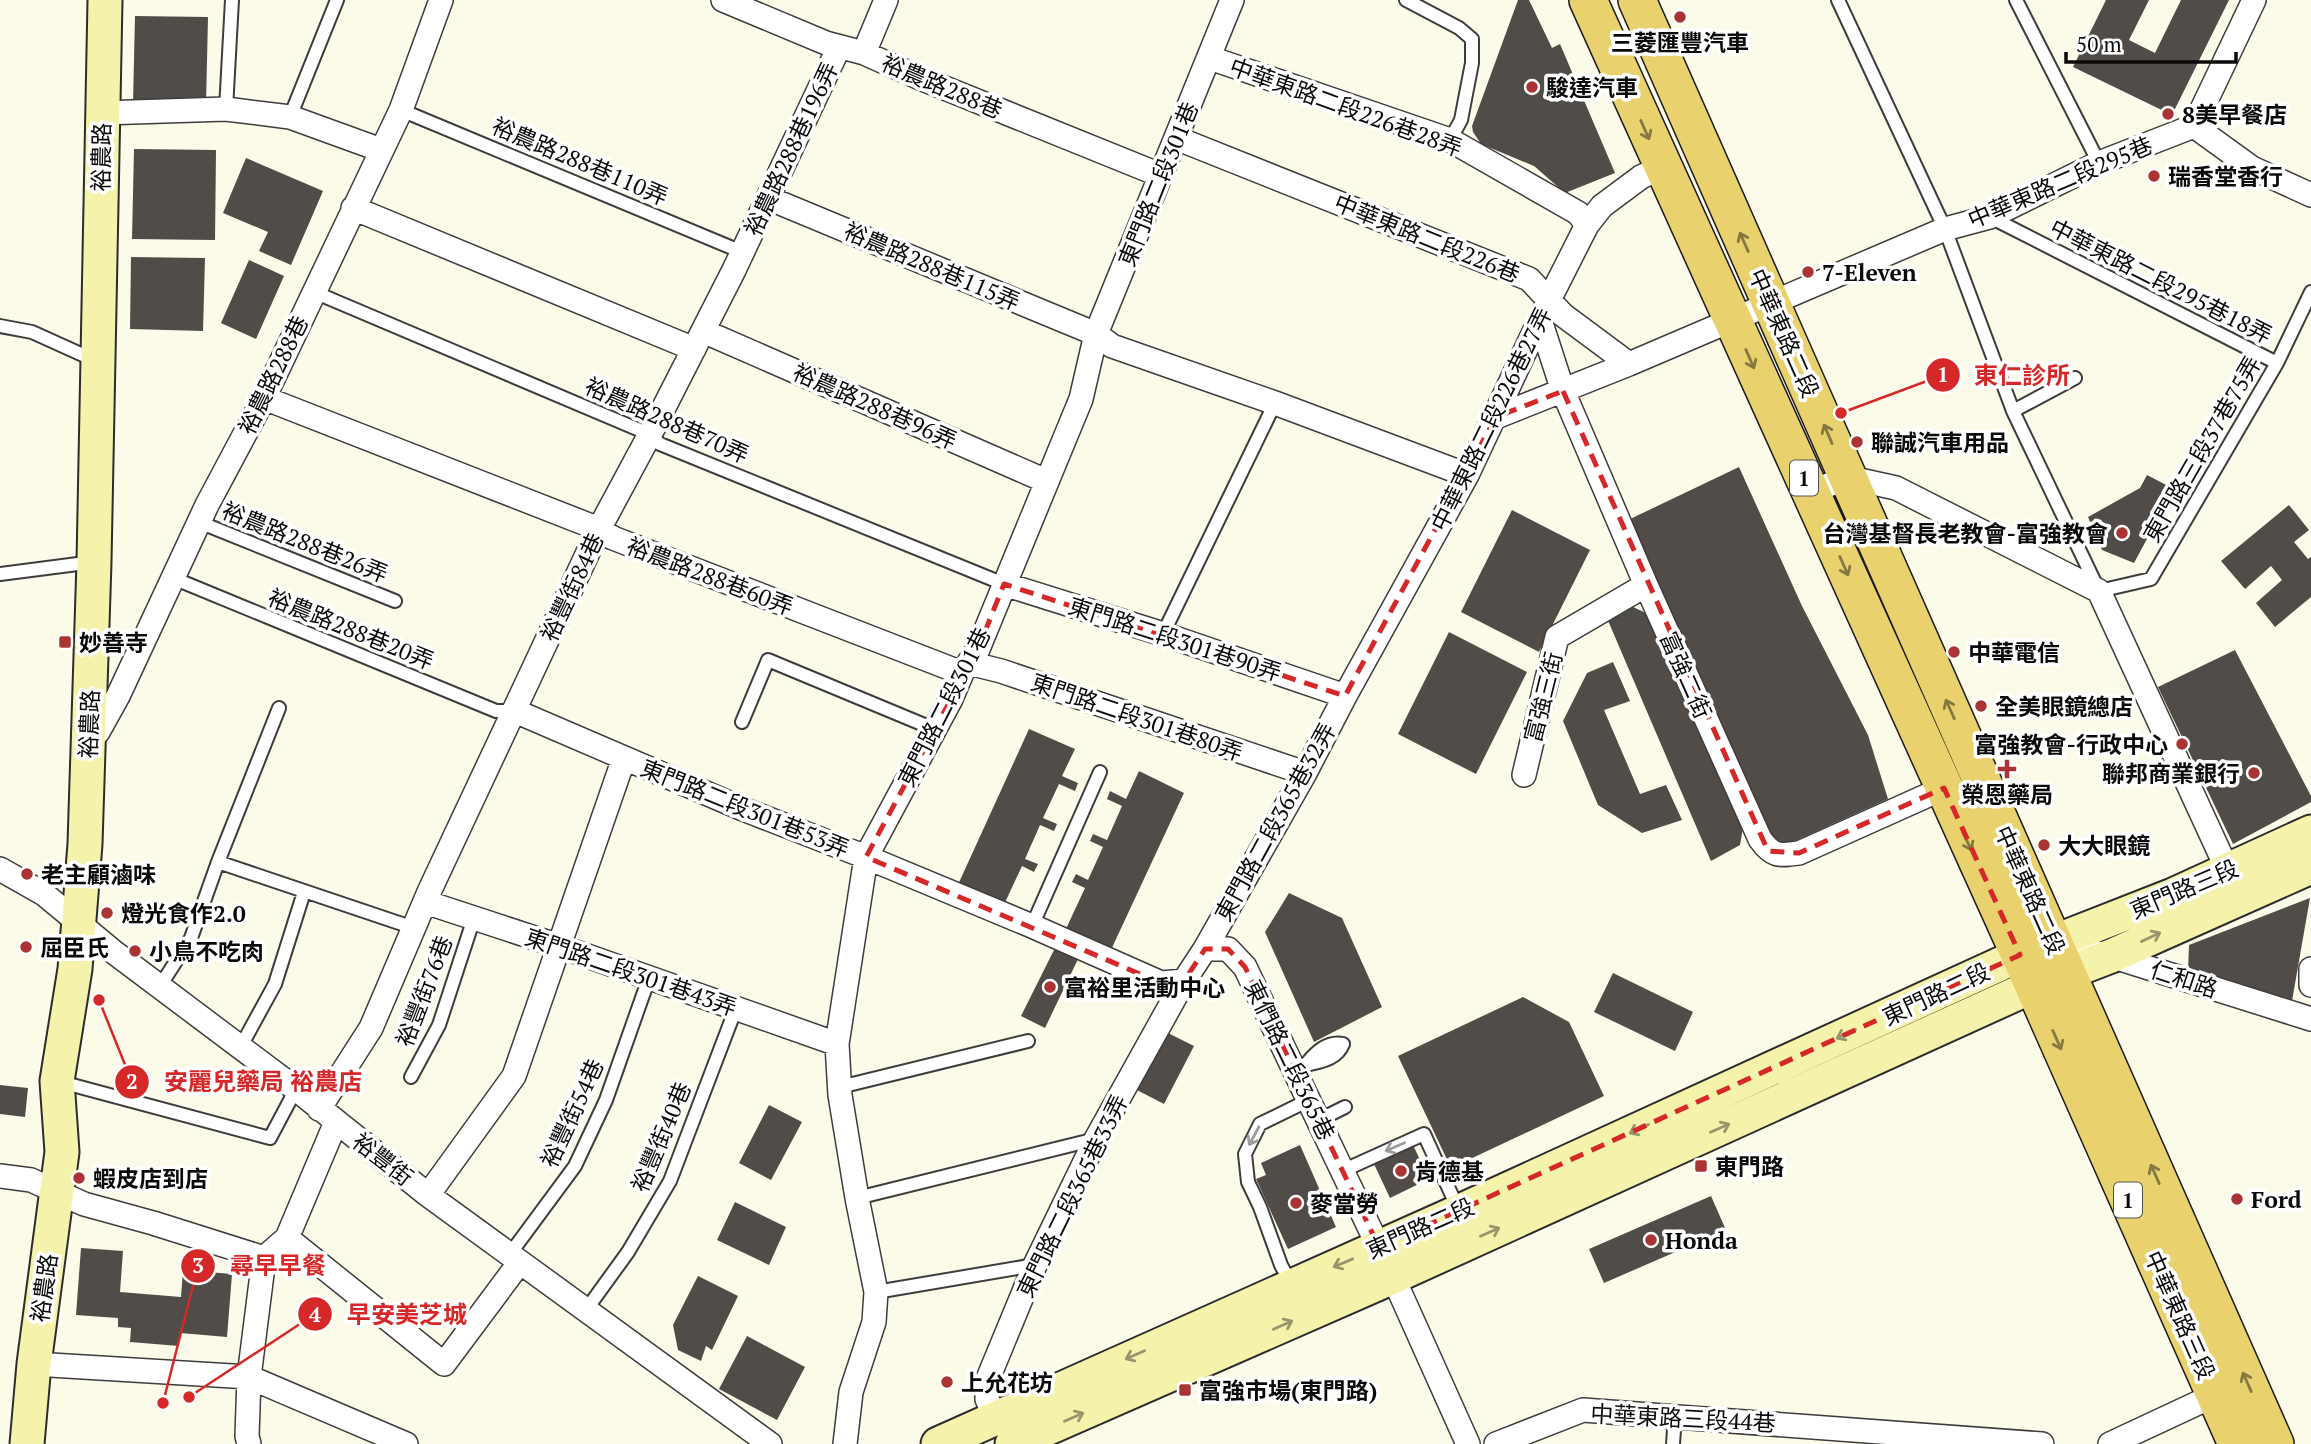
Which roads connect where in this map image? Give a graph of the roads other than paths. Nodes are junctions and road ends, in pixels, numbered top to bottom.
1 (105, 0) edge
2 (232, 0) edge
3 (337, 0) edge
4 (441, 0) edge
5 (723, 0) edge
6 (886, 0) edge
7 (1232, 0) edge
8 (1406, 0) edge
9 (1588, 0) edge
10 (1637, 0) edge
11 (1838, 0) edge
12 (2016, 0) edge
13 (2254, 0) edge
14 (839, 47) junction
15 (864, 53) junction
16 (1210, 58) junction
17 (226, 109) junction
18 (401, 110) junction
19 (102, 113) junction
20 (290, 117) junction
21 (2194, 126) junction
22 (1176, 138) junction
23 (1450, 140) junction
24 (381, 150) junction
25 (2099, 163) junction
26 (1662, 167) junction
27 (1160, 175) junction
28 (2311, 195) edge
29 (768, 198) junction
30 (353, 208) junction
31 (1990, 216) junction
32 (1587, 225) junction
33 (1945, 229) junction
34 (743, 252) junction
35 (314, 292) junction
36 (2311, 292) edge
37 (1772, 304) junction
38 (1544, 310) junction
39 (1732, 319) junction
40 (0, 326) edge
41 (1096, 334) junction
42 (698, 340) junction
43 (98, 361) junction
44 (2277, 363) junction
45 (1629, 364) junction
46 (2075, 378) dead end
47 (1563, 391) junction
48 (264, 398) junction
49 (1275, 403) junction
50 (2013, 411) junction
51 (1496, 417) junction
52 (649, 434) junction
53 (1467, 475) junction
54 (1846, 477) junction
55 (1046, 481) junction
56 (1811, 493) junction
57 (199, 522) junction
58 (598, 528) junction
59 (94, 562) junction
60 (0, 574) edge
61 (173, 578) junction
62 (1004, 584) junction
63 (1646, 585) junction
64 (2099, 591) junction
65 (395, 601) dead end
66 (1163, 634) junction
67 (965, 668) junction
68 (1345, 695) junction
69 (279, 708) dead end
70 (515, 711) junction
71 (742, 722) dead end
72 (934, 729) junction
73 (88, 741) junction
74 (624, 758) junction
75 (1100, 772) dead end
76 (1306, 773) junction
77 (1524, 775) dead end
78 (1944, 788) junction
79 (2311, 832) edge
80 (866, 857) junction
81 (218, 862) junction
82 (2311, 867) edge
83 (0, 869) edge
84 (2228, 871) junction
85 (304, 892) junction
86 (425, 902) junction
87 (474, 918) junction
88 (79, 923) junction
89 (1032, 926) junction
90 (414, 928) junction
91 (559, 946) junction
92 (1205, 949) junction
93 (2111, 956) junction
94 (2043, 964) junction
95 (2311, 969) edge
96 (649, 978) junction
97 (1184, 981) junction
98 (2311, 985) edge
99 (160, 986) junction
100 (736, 1008) junction
101 (2311, 1019) edge
102 (1028, 1041) dead end
103 (837, 1044) junction
104 (240, 1048) junction
105 (411, 1077) dead end
106 (57, 1081) junction
107 (840, 1087) junction
108 (296, 1089) junction
109 (1346, 1107) dead end
110 (1314, 1110) junction
111 (327, 1116) junction
112 (1096, 1139) junction
113 (1342, 1171) junction
114 (0, 1176) edge
115 (56, 1193) junction
116 (428, 1195) junction
117 (857, 1198) junction
118 (1460, 1211) junction
119 (287, 1238) junction
120 (1379, 1247) junction
121 (264, 1258) junction
122 (515, 1258) junction
123 (1035, 1265) junction
124 (1393, 1277) junction
125 (1291, 1285) junction
126 (876, 1293) junction
127 (586, 1310) junction
128 (34, 1363) junction
129 (249, 1377) junction
130 (2216, 1395) junction
131 (1675, 1416) junction
132 (1004, 1431) edge
133 (1892, 1438) edge
134 (27, 1444) edge
135 (249, 1444) edge
136 (407, 1444) edge
137 (770, 1444) edge
138 (845, 1444) edge
139 (938, 1444) edge
140 (1468, 1444) edge
141 (1496, 1444) edge
142 (1673, 1444) edge
143 (2042, 1444) edge
144 (2110, 1444) edge
145 (2237, 1444) edge
146 (2275, 1444) edge

1 - 19 main road, 裕農路
2 - 17 lane
3 - 20 lane
4 - 18 street, 裕農路288巷
5 - 14 street, 裕農路288巷
6 - 15 street
7 - 16 street, 東門路二段301巷
8 - 23 lane
9 -> 26 main road, 中華東路二段 / 1
37 -> 10 main road, 中華東路二段 / 1
11 - 33 lane
12 - 25 lane
13 - 21 street
14 - 15 street, 裕農路288巷
14 - 29 street, 裕農路288巷196弄
15 - 27 street, 裕農路288巷
16 - 22 street, 東門路二段301巷
16 - 23 street, 中華東路二段226巷28弄
17 - 19 street
17 - 20 street
18 - 24 street, 裕農路288巷
18 - 34 lane, 裕農路288巷110弄
19 - 43 main road, 裕農路
20 - 24 street
21 - 25 street, 中華東路二段295巷
21 - 28 street
22 - 27 street, 東門路二段301巷
22 - 38 street, 中華東路二段226巷
23 - 32 street, 中華東路二段226巷28弄
24 - 30 street, 裕農路288巷
25 - 31 street, 中華東路二段295巷
26 - 32 street, 中華東路二段226巷27弄
26 - 39 main road, 中華東路二段 / 1
27 - 41 street, 東門路二段301巷
29 - 34 street, 裕農路288巷196弄
29 - 41 street, 裕農路288巷115弄
30 - 35 street, 裕農路288巷
30 - 42 street, 裕農路288巷96弄
31 - 33 street, 中華東路二段295巷
31 - 44 lane, 中華東路二段295巷18弄
32 - 38 street, 中華東路二段226巷27弄
33 - 37 street, 中華東路二段295巷
33 - 50 lane
34 - 42 street, 裕豐街84巷
35 - 48 street, 裕農路288巷
35 - 52 lane, 裕農路288巷70弄
36 - 44 lane, 東門路三段37巷75弄
37 - 39 street
54 -> 37 main road, 中華東路二段 / 1
38 - 45 street, 中華東路二段226巷
38 - 47 street, 富強二街
38 - 51 street, 中華東路二段226巷27弄
39 - 45 street
39 -> 56 main road, 中華東路二段 / 1
40 - 43 lane
41 - 49 street, 裕農路288巷115弄
41 - 55 street, 東門路二段301巷
42 - 52 street, 裕豐街84巷
42 - 55 street, 裕農路288巷96弄
43 - 59 main road, 裕農路
44 - 64 lane, 東門路三段37巷75弄
45 - 47 street
46 - 50 lane
47 - 51 street
47 - 63 street, 富強二街
48 - 57 street, 裕農路288巷
48 - 58 street, 裕農路288巷60弄
49 - 53 street, 裕農路288巷115弄
49 - 66 lane
50 - 64 lane
51 - 53 street, 中華東路二段226巷27弄
52 - 58 street, 裕豐街84巷
52 - 62 lane, 裕農路288巷70弄
53 - 68 street, 中華東路二段226巷27弄
54 - 56 street
54 - 64 street
94 -> 54 main road, 中華東路二段 / 1
55 - 62 street, 東門路二段301巷
56 -> 78 main road, 中華東路二段 / 1
57 - 61 street, 裕農路288巷
57 - 65 lane, 裕農路288巷26弄
58 - 67 street, 裕農路288巷60弄
58 - 70 street, 裕豐街84巷
59 - 60 lane
59 - 73 main road, 裕農路
61 - 70 lane, 裕農路288巷20弄
61 - 73 street, 裕農路288巷
62 - 66 street, 東門路二段301巷90弄
62 - 67 street, 東門路二段301巷
63 - 77 street, 富強三街
63 - 78 street, 富強二街
64 - 84 street
66 - 68 street, 東門路二段301巷90弄
67 - 72 street, 東門路二段301巷
67 - 76 street, 東門路二段301巷80弄
68 - 76 street, 東門路二段365巷32弄
69 - 81 lane
70 - 74 street, 東門路二段301巷53弄
70 - 86 street, 裕豐街84巷
71 - 72 lane
72 - 80 street, 東門路二段301巷
73 - 88 main road, 裕農路
74 - 80 street, 東門路二段301巷53弄
74 - 91 street, 東門路二段301巷53弄
75 - 89 lane
76 - 92 street, 東門路二段365巷32弄
78 -> 94 main road, 中華東路二段 / 1
79 - 84 main road, 東門路三段
80 - 89 street
80 - 103 street, 東門路二段301巷
81 - 85 lane
81 - 99 lane
93 -> 82 main road, 東門路三段
83 - 88 street, 裕豐街
84 - 94 main road, 東門路三段
85 - 90 lane
85 - 104 lane
86 - 87 street, 東門路二段301巷43弄
86 - 90 street, 裕豐街84巷
87 - 91 street, 東門路二段301巷43弄
87 - 105 lane, 裕豐街76巷
88 - 99 street, 裕豐街
88 - 106 main road, 裕農路
89 - 97 street
90 - 111 street, 裕豐街84巷
91 - 96 street, 東門路二段301巷43弄
91 - 116 street, 東門路二段301巷53弄
92 - 97 street
92 - 110 street, 東們路二段365巷
93 - 94 main road, 東門路三段
93 - 101 street, 仁和路
94 -> 118 main road, 東門路二段
124 -> 94 main road, 東門路二段
94 -> 130 main road, 中華東路三段 / 1
146 -> 94 main road, 中華東路三段 / 1
95 - 98 street
96 - 100 street, 東門路二段301巷43弄
96 - 122 lane, 裕豐街54巷
97 - 112 street, 東門路二段365巷33弄
99 - 104 street, 裕豐街
100 - 103 street, 東門路二段301巷43弄
100 - 127 lane, 裕豐街40巷
102 - 107 lane
103 - 107 street, 東門路二段301巷
104 - 108 street, 裕豐街
106 - 108 lane
106 - 115 main road, 裕農路
107 - 117 street, 東門路二段301巷
108 - 111 street, 裕豐街
109 - 110 lane
110 - 113 street, 東們路二段365巷
110 -> 125 lane
111 - 116 street, 裕豐街
111 - 119 street, 裕豐街84巷
112 - 117 lane
112 - 123 street, 東門路二段365巷33弄
118 -> 113 lane
113 - 120 street, 東們路二段365巷
114 - 115 street
115 - 121 street
115 - 128 main road, 裕農路
116 - 122 street, 裕豐街
117 - 126 street, 東門路二段301巷
118 - 120 main road, 東門路二段
119 - 121 street
119 - 122 street
120 - 124 street, 東們路二段365巷
120 -> 125 main road, 東門路二段
121 - 129 street
122 - 127 street, 裕豐街
123 - 126 lane
123 - 132 street, 東門路二段365巷33弄
132 -> 124 main road, 東門路二段
124 - 140 street, 東們路二段365巷
125 -> 132 main road, 東門路二段
126 - 138 street, 東門路二段301巷
127 - 137 street, 裕豐街
128 - 129 street
128 - 134 main road, 裕農路
129 - 135 street
129 - 136 street
130 - 144 street
130 - 145 main road, 中華東路三段 / 1
131 - 133 street, 中華東路三段44巷
131 - 141 street, 中華東路三段44巷
131 - 142 lane
132 - 139 main road, 東門路二段
133 - 143 street, 中華東路三段44巷

